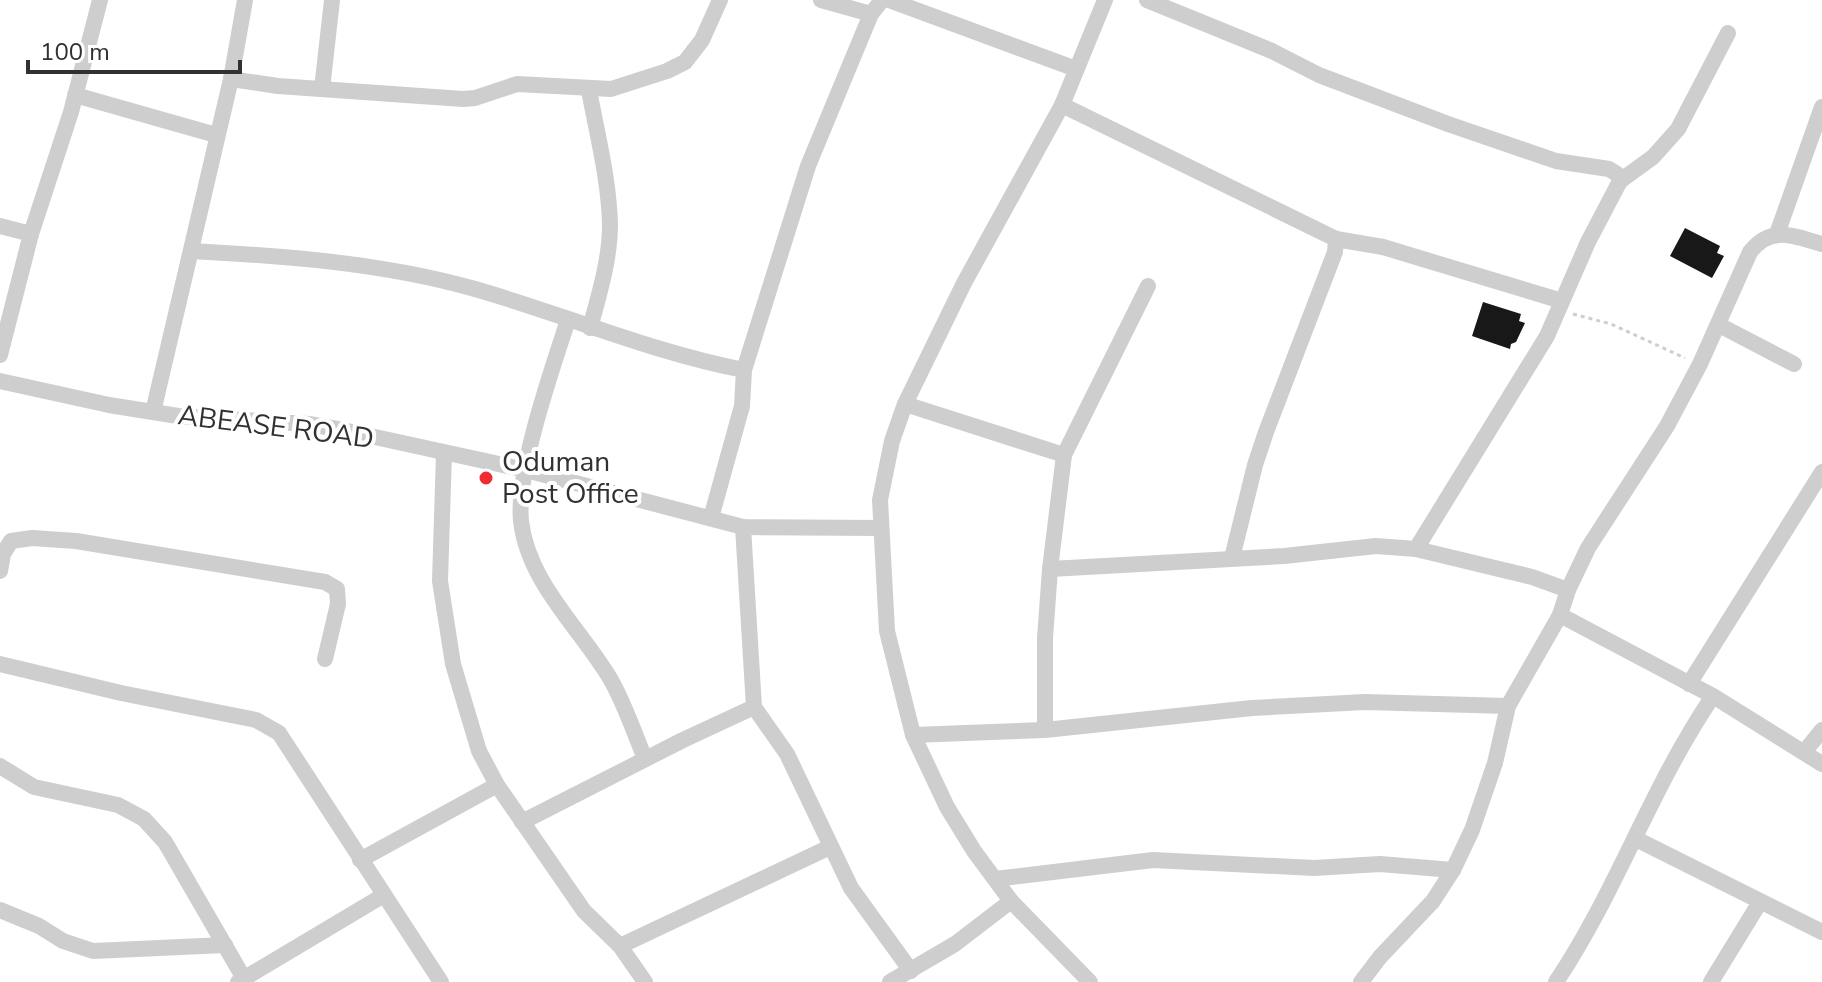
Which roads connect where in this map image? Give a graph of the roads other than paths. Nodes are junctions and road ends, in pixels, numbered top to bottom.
1 (100, 0) edge
2 (245, 0) edge
3 (332, 0) edge
4 (720, 0) edge
5 (821, 0) edge
6 (882, 0) edge
7 (889, 0) edge
8 (1105, 0) edge
9 (1147, 0) edge
10 (871, 14) junction
11 (1728, 33) dead end
12 (1076, 69) junction
13 (231, 79) junction
14 (322, 89) junction
15 (589, 90) junction
16 (75, 95) junction
17 (1062, 105) junction
18 (1822, 107) edge
19 (216, 135) junction
20 (1620, 181) junction
21 (0, 226) edge
22 (31, 234) junction
23 (1777, 234) junction
24 (1336, 239) junction
25 (1822, 244) edge
26 (191, 251) junction
27 (1148, 286) dead end
28 (1560, 305) junction
29 (568, 320) junction
30 (1719, 325) junction
31 (590, 328) junction
32 (0, 355) edge
33 (1794, 364) dead end
34 (744, 370) junction
35 (0, 381) edge
36 (905, 404) junction
37 (153, 412) junction
38 (444, 453) junction
39 (1064, 455) junction
40 (526, 470) junction
41 (1822, 472) edge
42 (711, 518) junction
43 (743, 527) junction
44 (880, 528) junction
45 (1416, 549) junction
46 (1232, 558) junction
47 (1050, 569) junction
48 (0, 571) edge
49 (1568, 590) junction
50 (1560, 615) junction
51 (325, 659) dead end
52 (0, 664) edge
53 (1689, 684) junction
54 (1713, 696) junction
55 (1508, 706) junction
56 (754, 707) junction
57 (1045, 730) junction
58 (1822, 730) edge
59 (913, 735) junction
60 (1805, 751) junction
61 (645, 759) junction
62 (1822, 764) edge
63 (0, 766) edge
64 (497, 785) junction
65 (522, 822) junction
66 (1636, 839) junction
67 (830, 847) junction
68 (360, 860) junction
69 (1453, 870) junction
70 (995, 879) junction
71 (384, 895) junction
72 (1011, 901) junction
73 (1760, 902) junction
74 (0, 910) edge
75 (1822, 932) edge
76 (225, 945) junction
77 (620, 946) junction
78 (911, 971) junction
79 (242, 980) edge
80 (441, 982) edge
81 (645, 982) edge
82 (890, 982) edge
83 (1090, 982) edge
84 (1361, 982) edge
85 (1556, 982) edge
86 (1711, 982) edge

1 - 16 street
2 - 13 street
3 - 14 street
4 - 15 street
5 - 10 street
6 - 10 street
7 - 12 street
8 - 12 street
9 - 20 street
10 - 34 street
11 - 20 street
12 - 17 street
13 - 14 street
13 - 19 street
14 - 15 street
15 - 31 street
16 - 19 street
16 - 22 street
17 - 24 street
17 - 36 street
18 - 23 street
19 - 26 street
20 - 28 street
21 - 22 street
22 - 32 street
23 - 25 street
23 - 30 street
24 - 28 street
24 - 46 street
26 - 29 street
26 - 37 street
27 - 39 street
28 - 45 street
29 - 31 street
29 - 40 street
30 - 33 street
30 - 49 street
31 - 34 street
34 - 42 street
35 - 37 street, ABEASE ROAD
36 - 39 street
36 - 44 street
37 - 38 street, ABEASE ROAD
38 - 40 street, ABEASE ROAD
38 - 64 street
39 - 47 street
40 - 42 street, ABEASE ROAD
40 - 61 street
41 - 53 street
42 - 43 street, ABEASE ROAD
43 - 44 street, ABEASE ROAD
43 - 56 street
44 - 59 street
45 - 46 street
45 - 49 street
46 - 47 street
47 - 57 street
48 - 51 street
49 - 50 street
50 - 53 street
50 - 55 street
52 - 68 street
53 - 54 street
54 - 60 street
54 - 66 street
55 - 57 street
55 - 69 street
56 - 61 street
56 - 67 street
57 - 59 street
58 - 60 street
59 - 70 street
60 - 62 street
61 - 65 street
63 - 76 street
64 - 65 street
64 - 68 street
65 - 77 street
66 - 73 street
66 - 85 street
67 - 77 street
67 - 78 street
68 - 71 street
69 - 70 street
69 - 84 street
70 - 72 street
71 - 79 street
71 - 80 street
72 - 78 street
72 - 83 street
73 - 75 street
73 - 86 street
74 - 76 street
76 - 79 street
77 - 81 street
78 - 82 street

